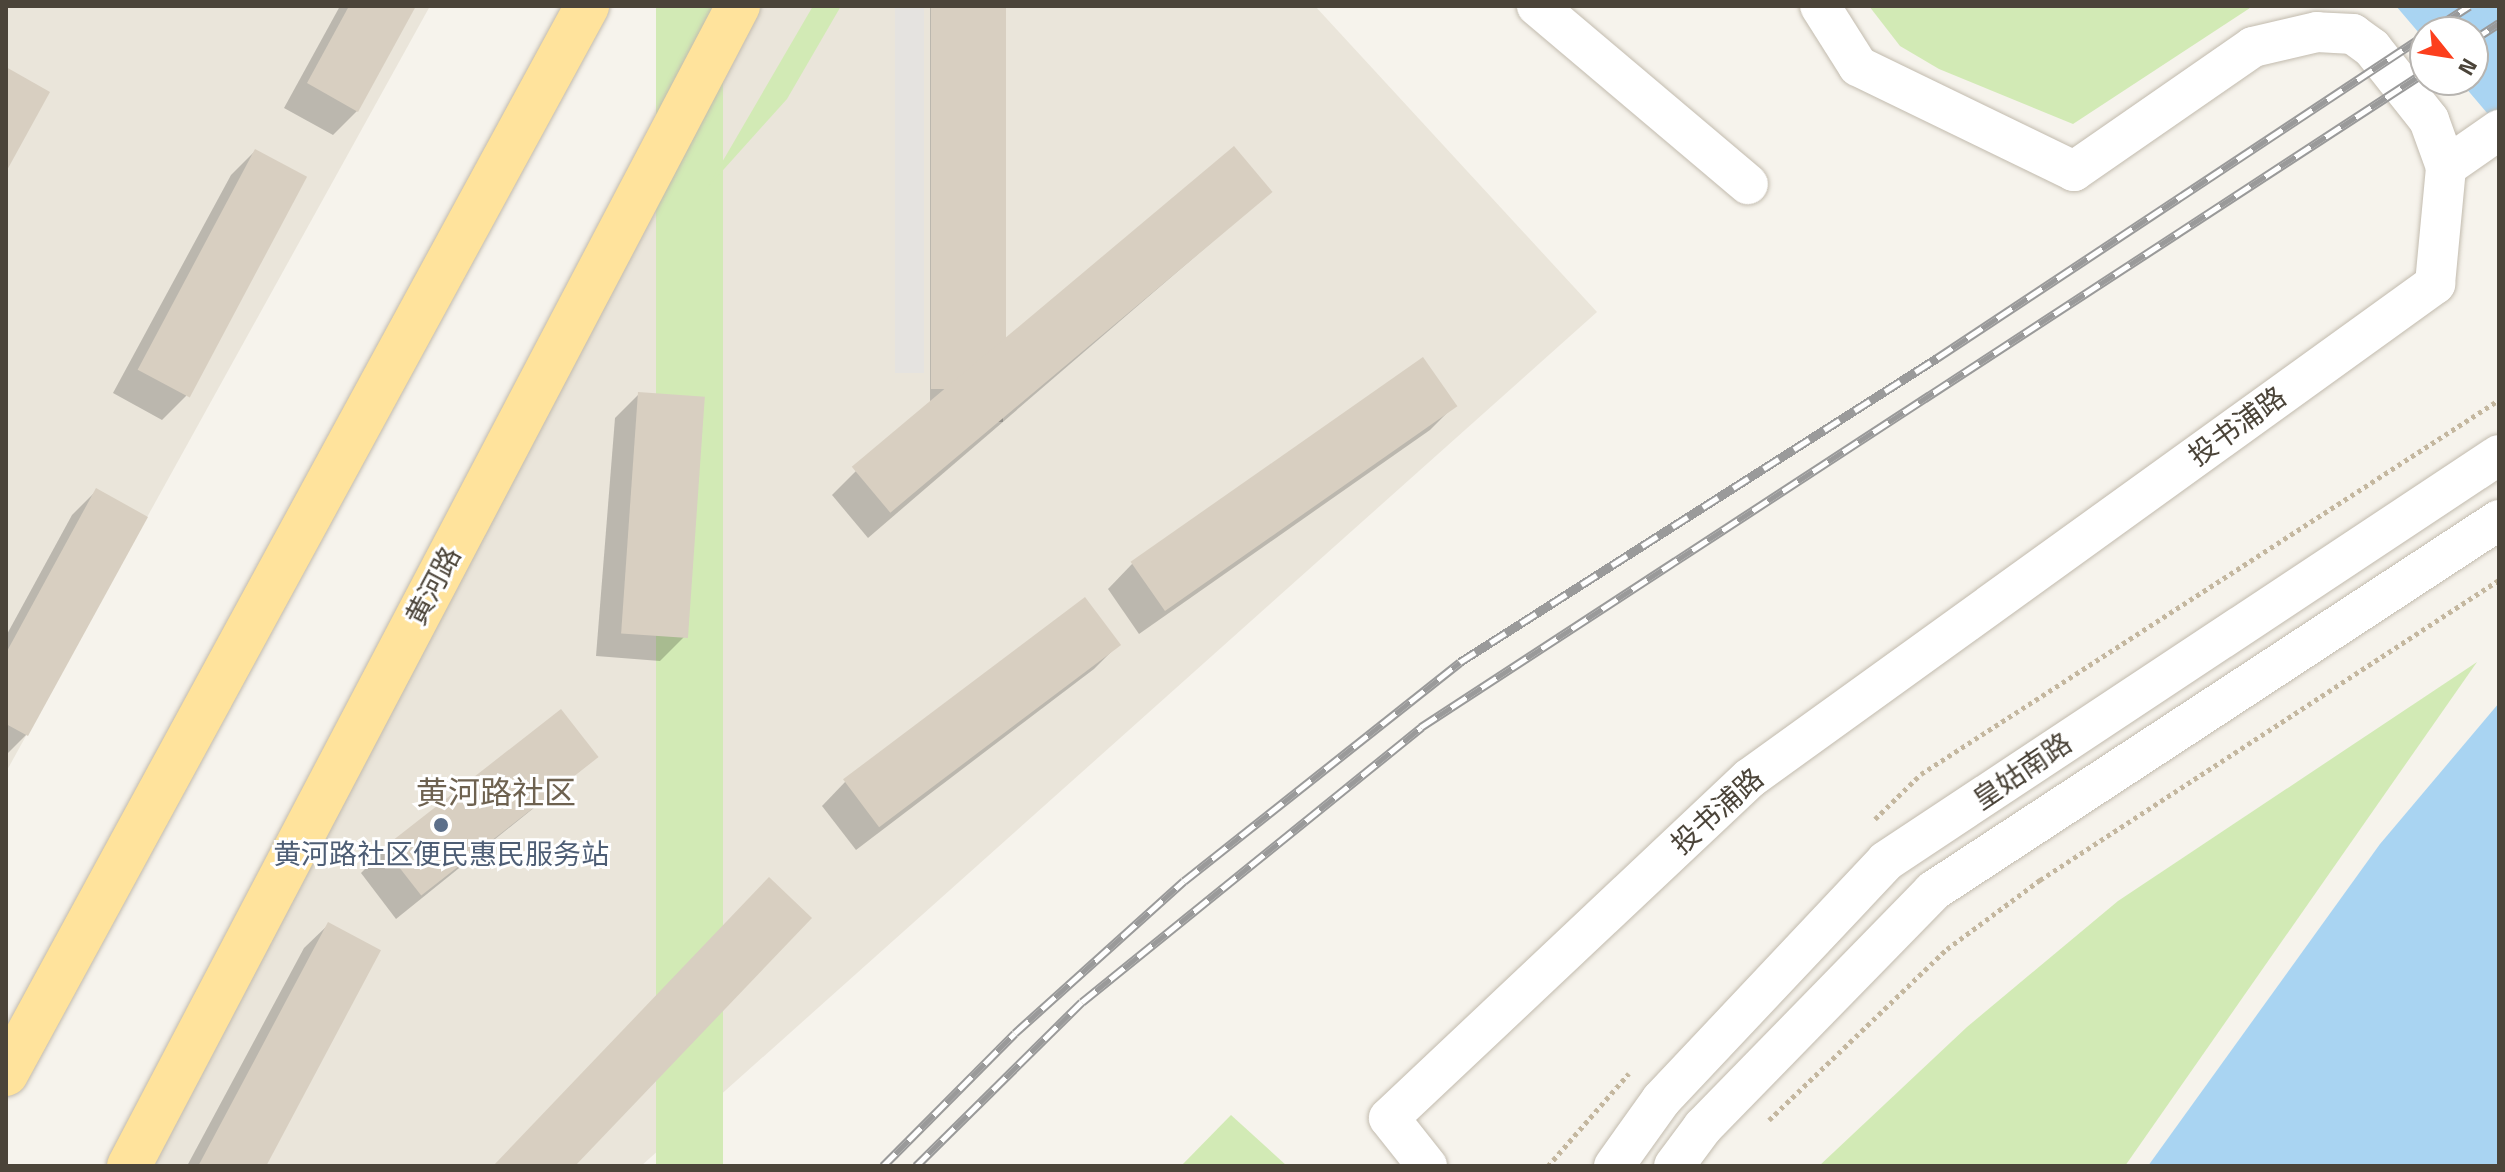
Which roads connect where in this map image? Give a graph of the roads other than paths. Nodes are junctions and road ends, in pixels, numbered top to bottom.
1 (587, 6) edge
2 (738, 6) edge
3 (1537, 6) edge
4 (1820, 6) edge
5 (2499, 130) edge
6 (2446, 167) junction
7 (1748, 184) dead end
8 (2499, 455) edge
9 (2488, 526) edge
10 (6, 1074) edge
11 (129, 1166) edge
12 (1427, 1166) edge
13 (1614, 1166) edge
14 (1674, 1166) edge

1 - 10 main road
2 - 11 main road, 黄河路
3 - 7 street
4 - 6 street, 投书浦路
5 - 6 street
6 - 12 street, 投书浦路
8 - 13 street, 皇姑南路
9 - 14 street, 皇姑南路

